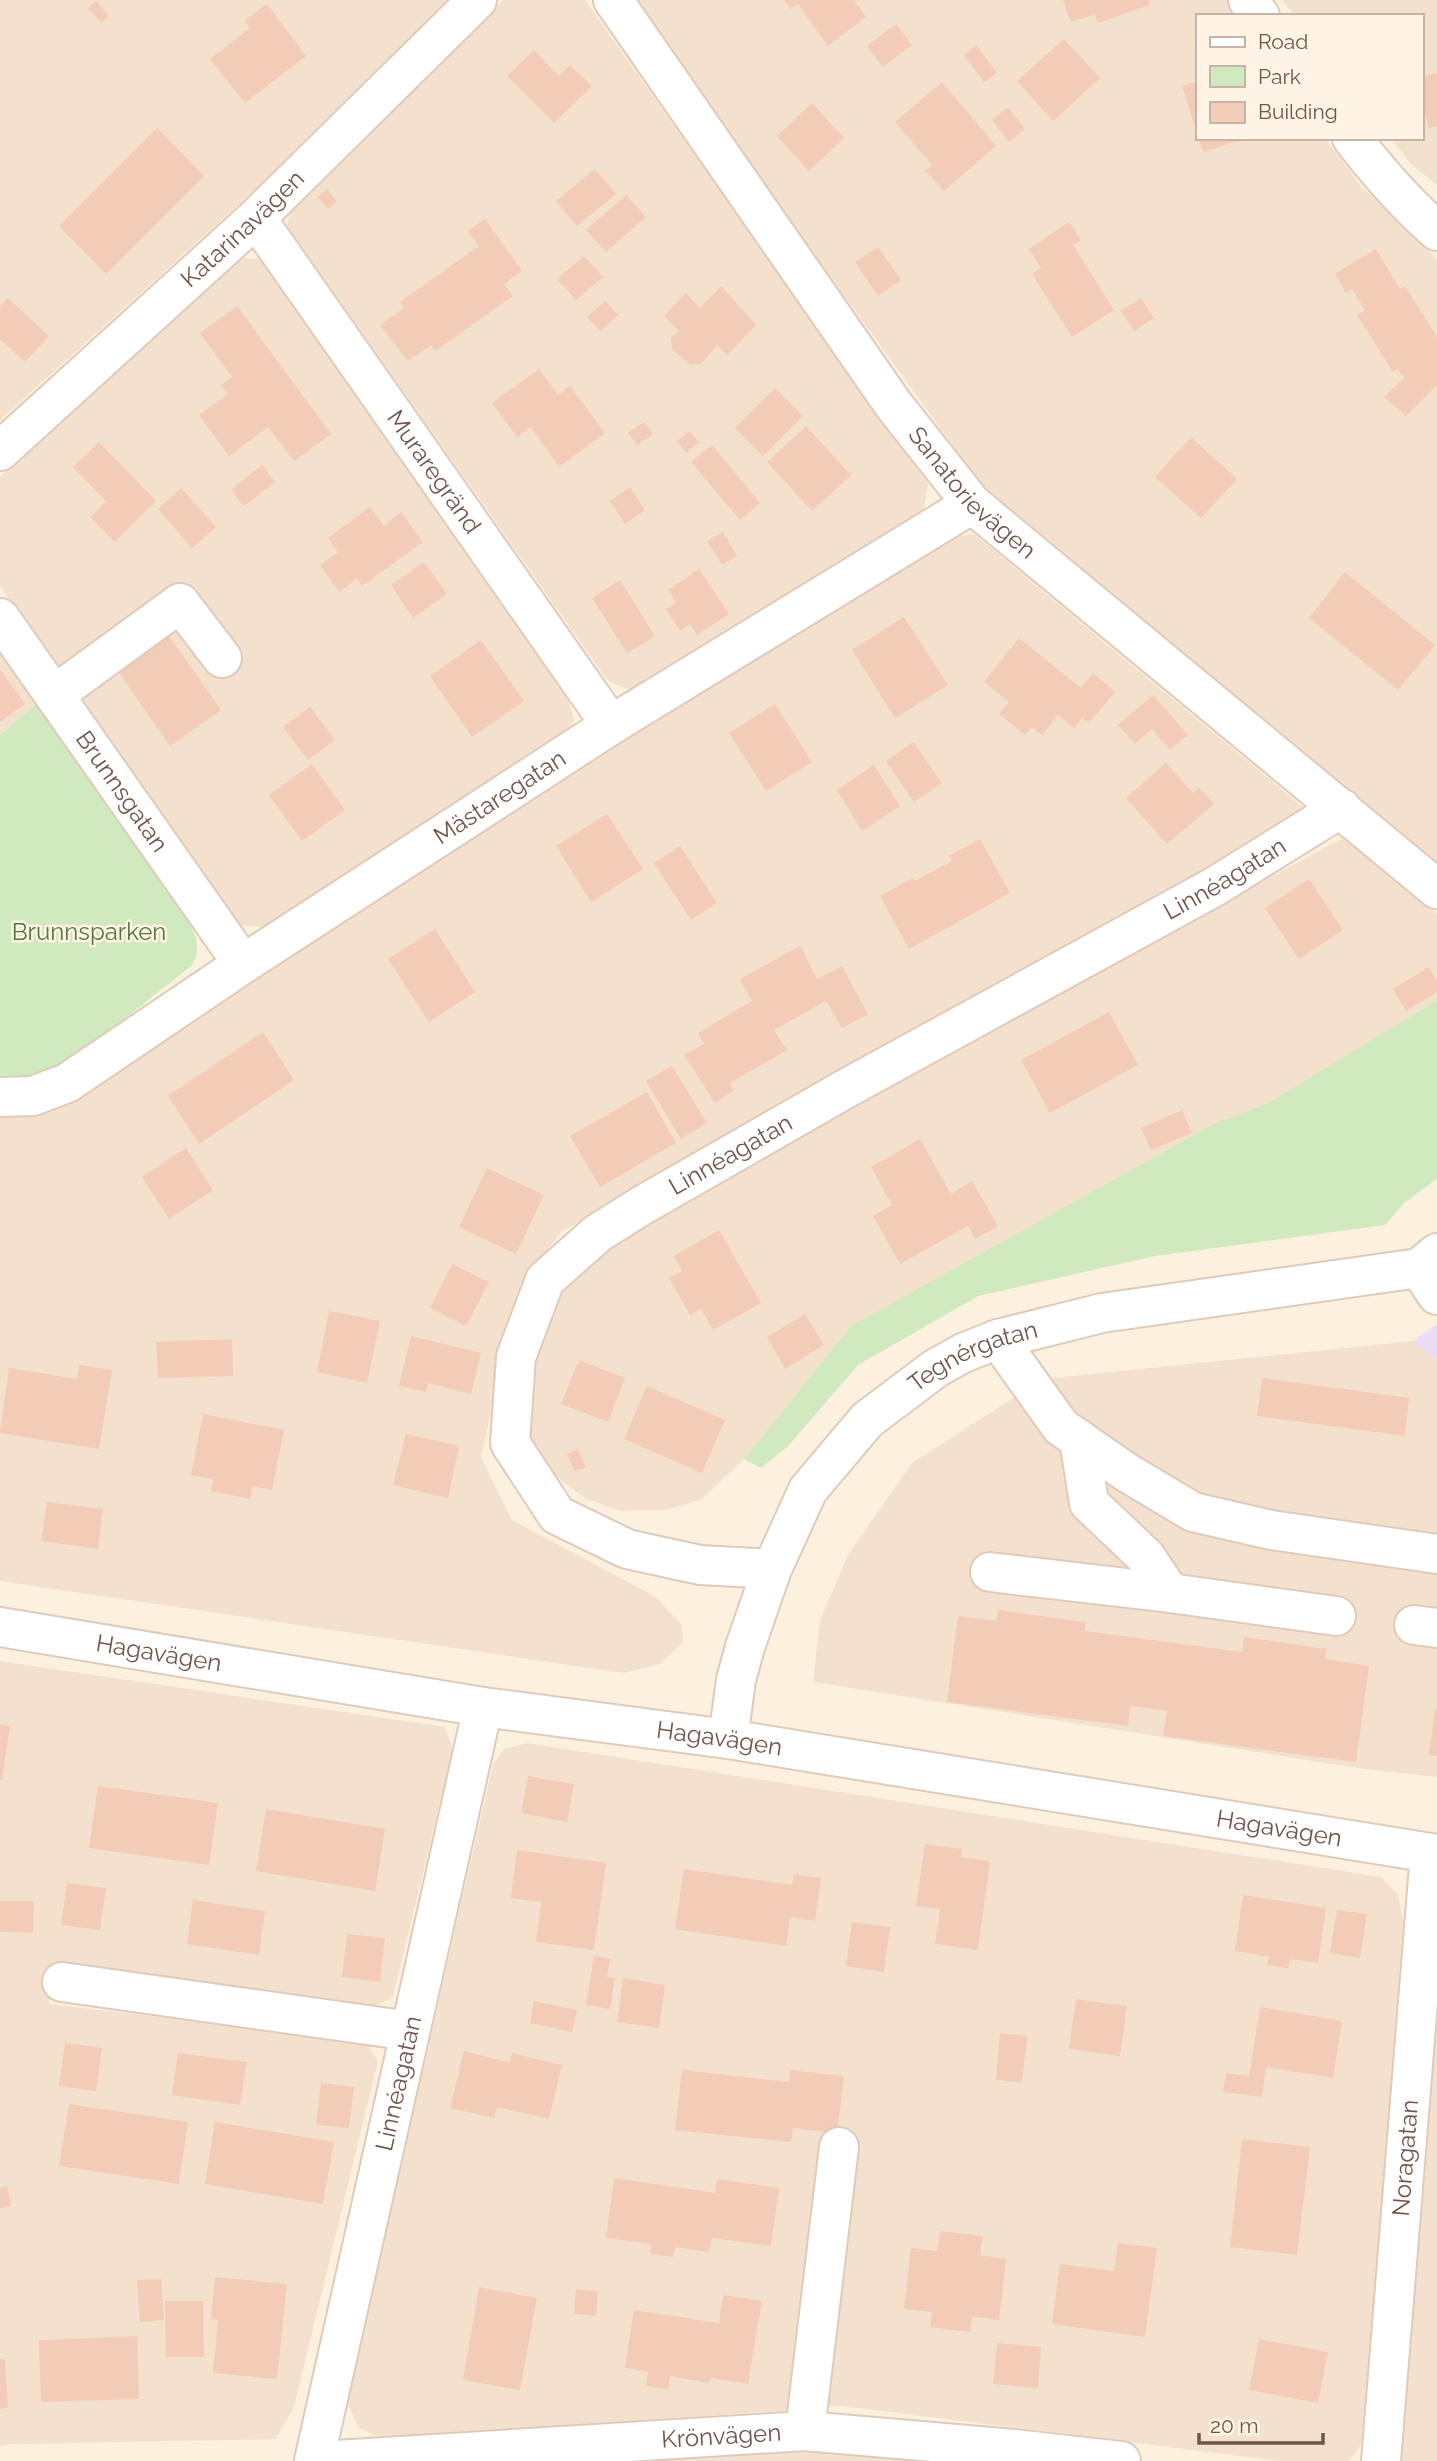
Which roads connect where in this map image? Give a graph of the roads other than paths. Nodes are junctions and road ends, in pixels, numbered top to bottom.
1 (477, 0) edge
2 (614, 0) edge
3 (1354, 140) edge
4 (256, 218) junction
5 (1437, 231) edge
6 (0, 451) edge
7 (972, 504) junction
8 (0, 618) edge
9 (222, 658) dead end
10 (54, 695) junction
11 (611, 726) junction
12 (1341, 808) junction
13 (1437, 888) edge
14 (243, 964) junction
15 (16, 1096) edge
16 (1431, 1272) edge
17 (998, 1339) junction
18 (1079, 1439) junction
19 (1437, 1554) edge
20 (772, 1569) junction
21 (990, 1572) dead end
22 (1170, 1593) junction
23 (1336, 1616) dead end
24 (0, 1626) edge
25 (483, 1707) junction
26 (728, 1739) junction
27 (1434, 1854) edge
28 (62, 1982) dead end
29 (410, 2031) junction
30 (839, 2147) dead end
31 (805, 2431) junction
32 (532, 2454) edge
33 (1013, 2455) edge
34 (314, 2461) edge
35 (320, 2461) edge
36 (1121, 2461) edge
37 (1381, 2461) edge

1 - 4 street, Katarinavägen
2 - 7 street, Sanatorievägen
3 - 5 street
4 - 6 street, Katarinavägen
4 - 11 street, Muraregränd
7 - 11 street, Mästaregatan
7 - 12 street, Sanatorievägen
8 - 10 street, Brunnsgatan
9 - 10 street
10 - 14 street, Brunnsgatan
11 - 14 street, Mästaregatan
12 - 13 street, Sanatorievägen
12 - 20 street, Linnéagatan
14 - 15 street, Mästaregatan
16 - 17 street, Tegnérgatan
17 - 18 street
17 - 20 street, Tegnérgatan
18 - 19 street
18 - 22 street
20 - 26 street, Tegnérgatan
21 - 22 street
22 - 23 street
24 - 25 street, Hagavägen
25 - 26 street, Hagavägen
25 - 29 street, Linnéagatan
26 - 27 street, Hagavägen
27 - 37 street, Noragatan
28 - 29 street
29 - 34 street, Linnéagatan
30 - 31 street
31 - 32 street, Krönvägen
31 - 33 street, Krönvägen
32 - 35 street, Krönvägen
33 - 36 street, Krönvägen

